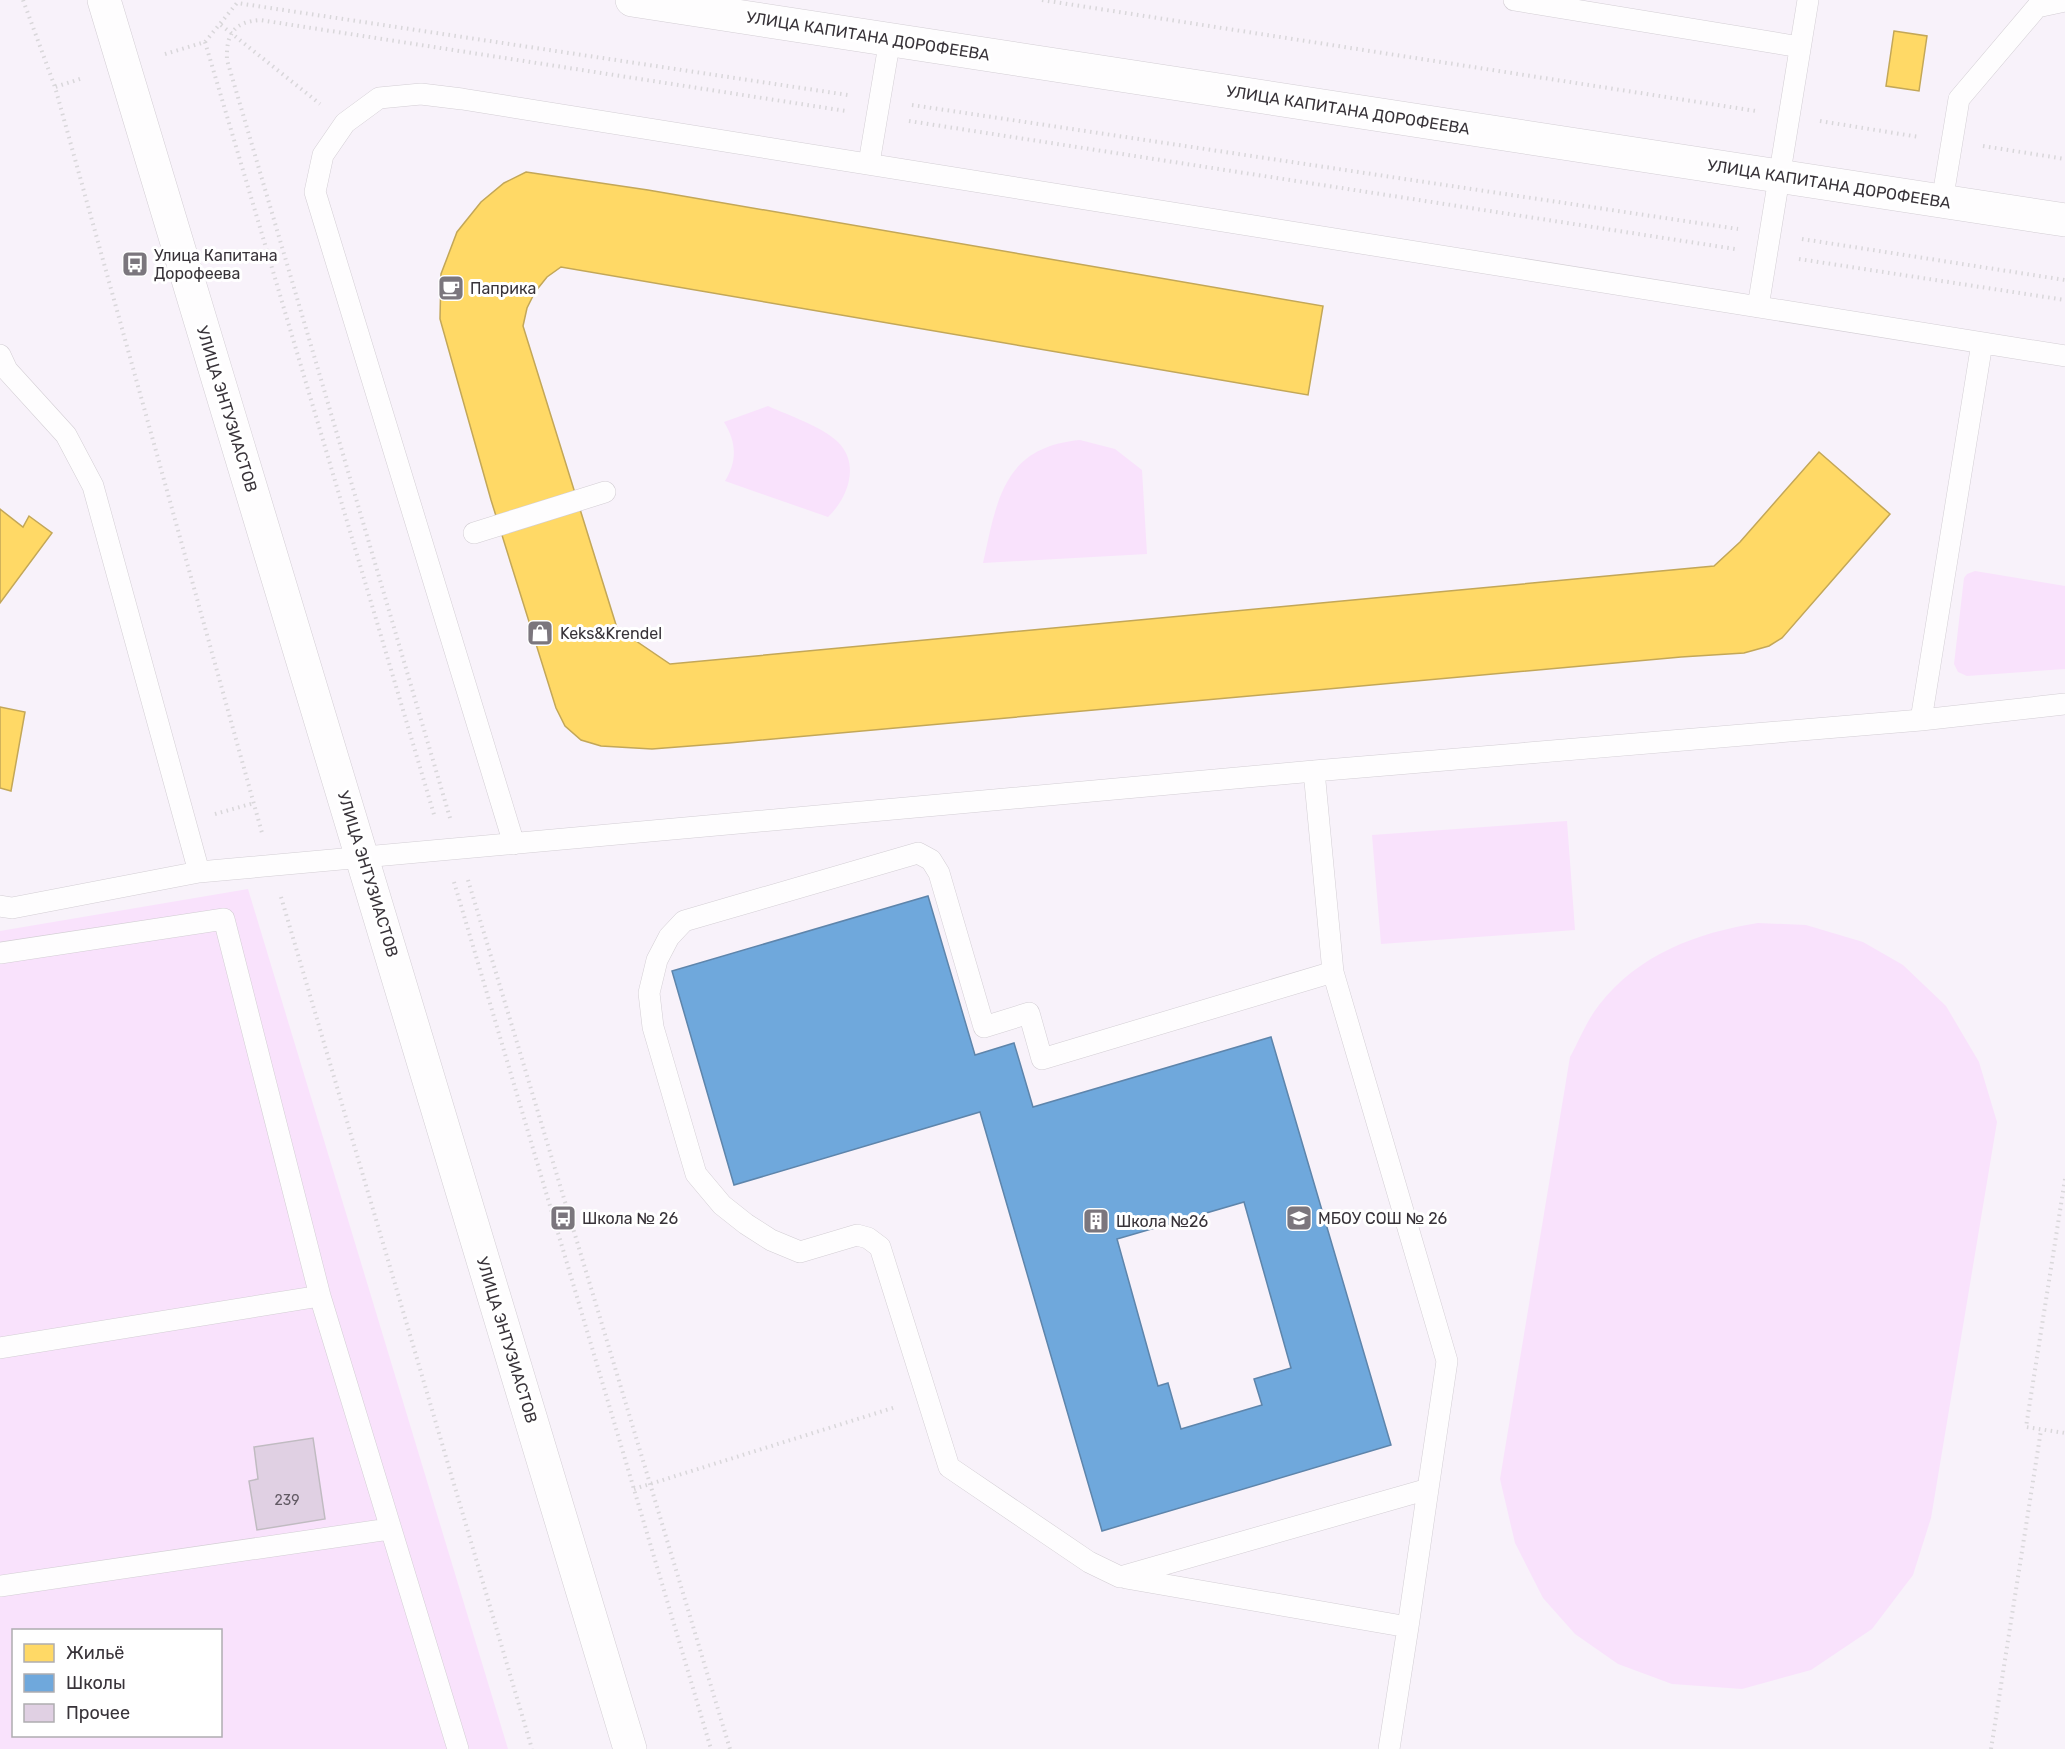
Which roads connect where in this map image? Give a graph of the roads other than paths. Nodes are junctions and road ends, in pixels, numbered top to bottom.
1 (104, 0) edge
2 (632, 0) edge
3 (1514, 0) edge
4 (1808, 0) edge
5 (2065, 1) edge
6 (890, 39) junction
7 (1800, 47) junction
8 (869, 163) junction
9 (1779, 176) junction
10 (1942, 202) junction
11 (2065, 220) edge
12 (1758, 307) junction
13 (1982, 343) junction
14 (0, 355) edge
15 (2065, 356) edge
16 (605, 492) dead end
17 (474, 533) dead end
18 (2065, 704) edge
19 (1921, 720) junction
20 (1314, 771) junction
21 (514, 844) junction
22 (363, 858) junction
23 (199, 872) junction
24 (0, 906) edge
25 (0, 953) edge
26 (1333, 972) junction
27 (320, 1296) junction
28 (0, 1348) edge
29 (1428, 1489) junction
30 (389, 1528) junction
31 (1120, 1577) junction
32 (0, 1586) edge
33 (1408, 1627) junction
34 (458, 1749) edge
35 (630, 1749) edge
36 (1389, 1749) edge

1 - 22 street, УЛИЦА ЭНТУЗИАСТОВ
2 - 6 street, УЛИЦА КАПИТАНА ДОРОФЕЕВА
3 - 7 lane
4 - 7 lane
5 - 10 lane
6 - 8 lane
6 - 9 street, УЛИЦА КАПИТАНА ДОРОФЕЕВА
7 - 9 lane
8 - 12 lane
8 - 21 lane
9 - 10 street, УЛИЦА КАПИТАНА ДОРОФЕЕВА
9 - 12 lane
10 - 11 street, УЛИЦА КАПИТАНА ДОРОФЕЕВА
12 - 13 lane
13 - 15 lane
13 - 19 lane
14 - 23 lane
16 - 17 lane
18 - 19 lane
19 - 20 lane
20 - 21 lane
20 - 26 lane
21 - 22 lane
22 - 23 lane
22 - 35 street, УЛИЦА ЭНТУЗИАСТОВ
23 - 24 lane
25 - 27 lane
26 - 29 lane
26 - 31 lane
27 - 28 lane
27 - 30 lane
29 - 31 lane
29 - 33 lane
30 - 32 lane
30 - 34 lane
31 - 33 lane
33 - 36 lane

